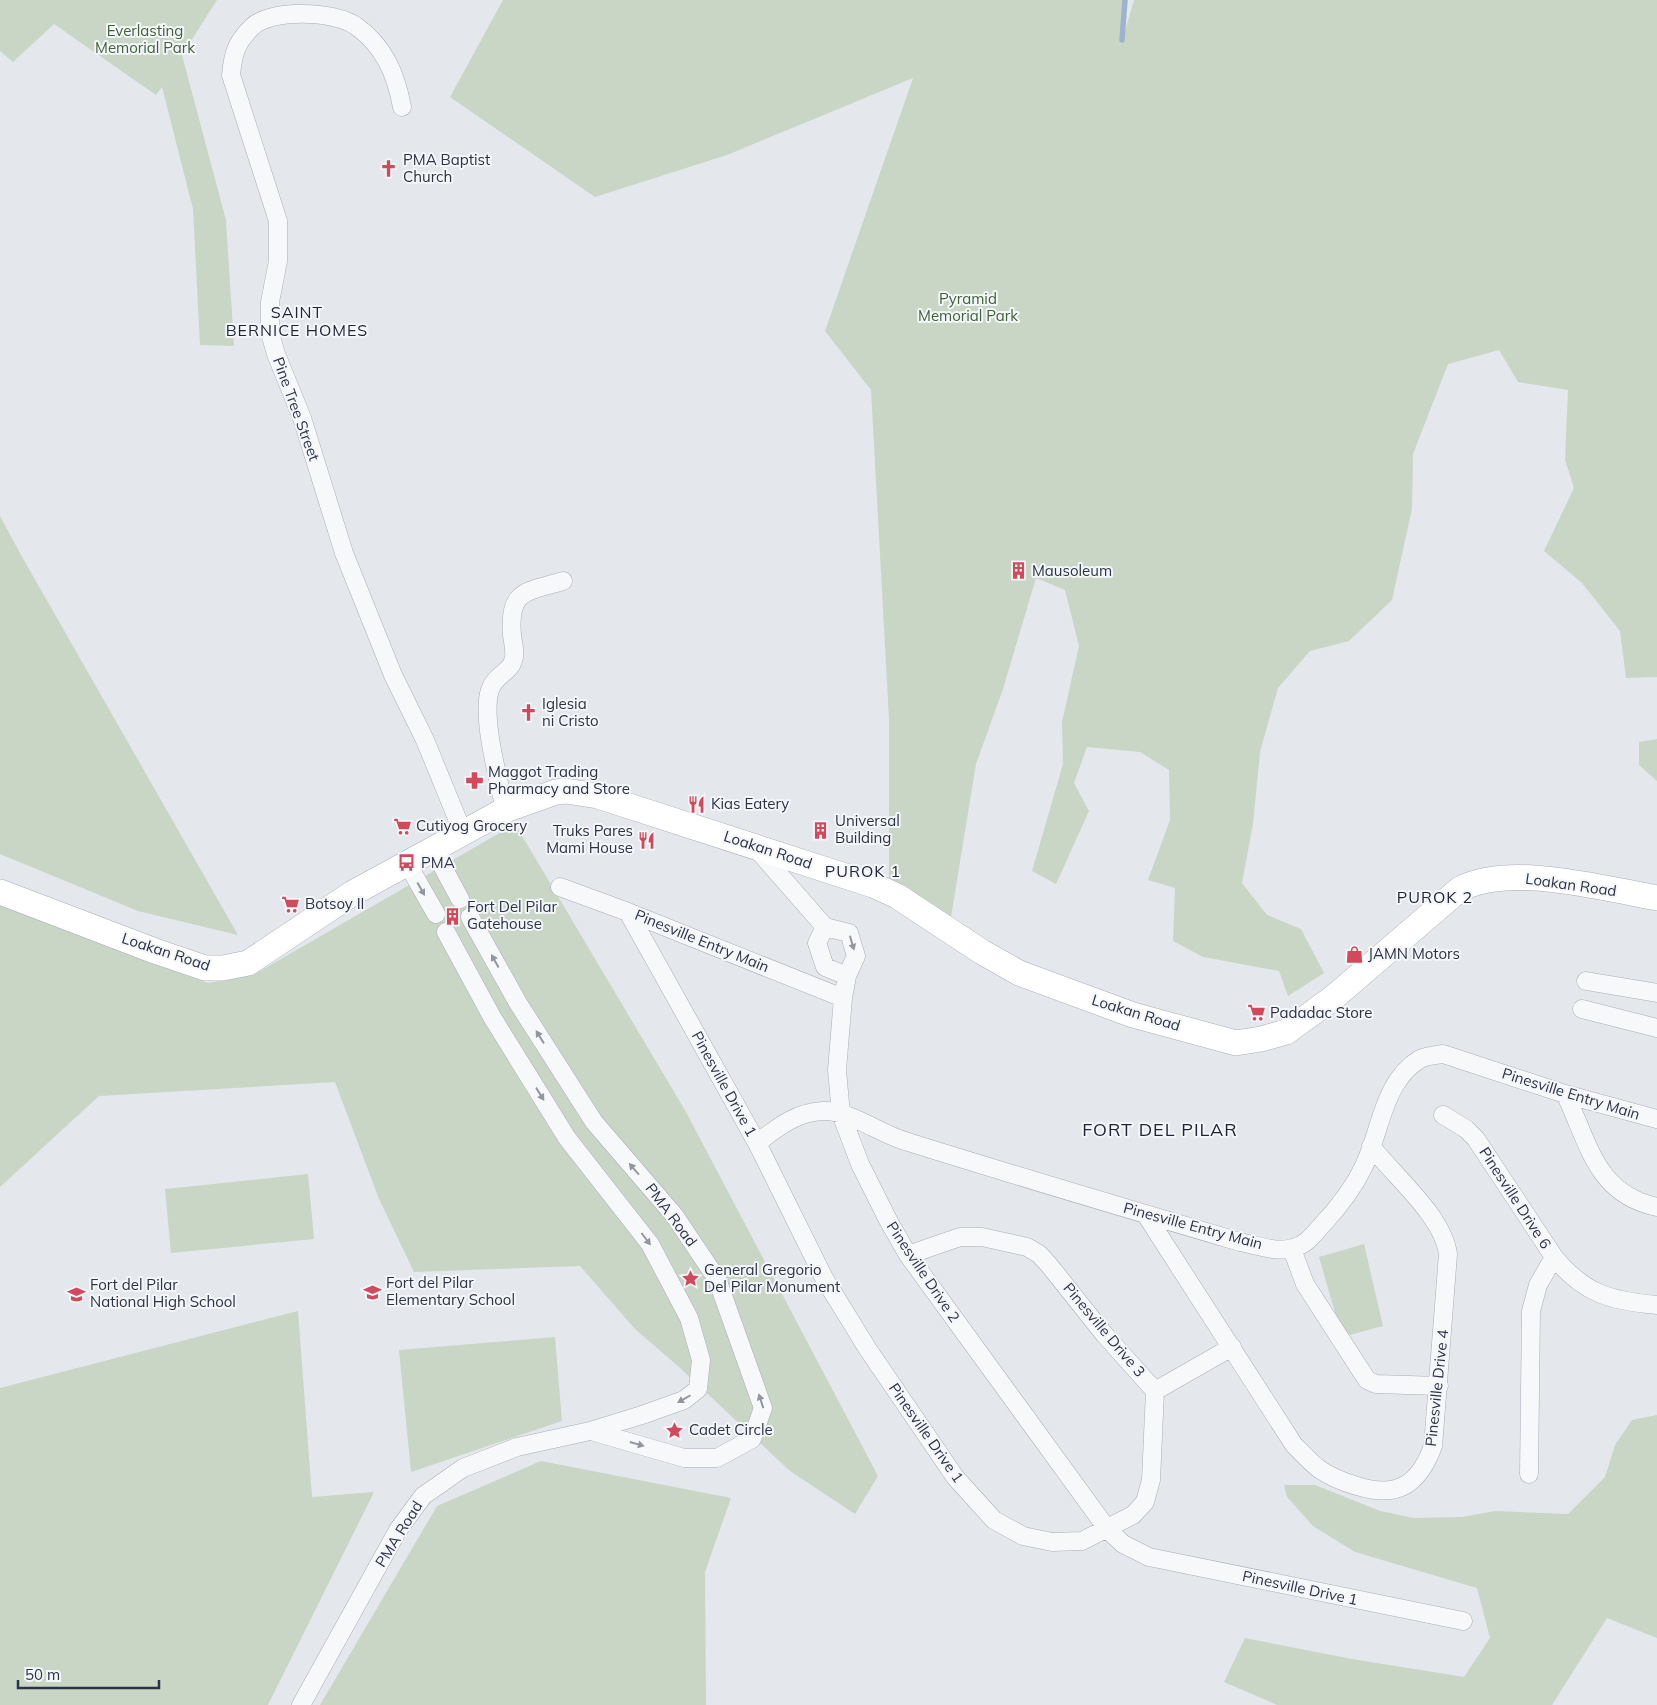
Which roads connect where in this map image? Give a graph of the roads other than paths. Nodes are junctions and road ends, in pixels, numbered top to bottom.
1 (402, 106) dead end
2 (563, 581) dead end
3 (505, 810) junction
4 (463, 832) junction
5 (754, 846) junction
6 (433, 849) junction
7 (408, 863) junction
8 (560, 887) dead end
9 (0, 892) edge
10 (1657, 898) edge
11 (460, 899) dead end
12 (628, 912) junction
13 (436, 914) dead end
14 (470, 917) dead end
15 (825, 927) junction
16 (446, 932) dead end
17 (847, 976) junction
18 (1586, 981) dead end
19 (506, 982) junction
20 (1657, 993) edge
21 (481, 997) junction
22 (843, 998) junction
23 (1582, 1009) dead end
24 (1657, 1028) edge
25 (1565, 1094) junction
26 (842, 1114) junction
27 (1442, 1115) dead end
28 (1657, 1119) edge
29 (757, 1144) junction
30 (1371, 1146) junction
31 (1657, 1207) edge
32 (1146, 1214) junction
33 (1292, 1248) junction
34 (908, 1255) junction
35 (1554, 1258) junction
36 (1657, 1305) edge
37 (1232, 1347) junction
38 (1438, 1386) junction
39 (1155, 1391) junction
40 (590, 1431) junction
41 (1529, 1474) dead end
42 (1108, 1530) junction
43 (1463, 1621) dead end
44 (301, 1705) edge

1 - 4 street, Pine Tree Street
2 - 3 street
3 - 4 main road, Loakan Road
3 - 5 main road, Loakan Road
4 - 6 main road, Loakan Road
5 - 10 main road, Loakan Road
5 - 15 street
6 - 7 main road, Loakan Road
6 - 11 street
7 - 9 main road, Loakan Road
7 -> 13 street
8 - 12 street, Pinesville Entry Main
12 - 22 street, Pinesville Entry Main
12 - 29 street, Pinesville Drive 1
19 -> 14 street, PMA Road
15 - 17 street
15 -> 17 street
16 - 21 street, PMA Road
17 - 22 street, Pinesville Drive 2
18 - 20 street
19 - 21 street
40 -> 19 street, PMA Road
21 -> 40 street, PMA Road
22 - 26 street, Pinesville Drive 2
23 - 24 street
25 - 28 street, Pinesville Entry Main
25 - 30 street, Pinesville Entry Main
25 - 31 street
26 - 29 street, Pinesville Entry Main
26 - 32 street, Pinesville Entry Main
26 - 34 street, Pinesville Drive 2
27 - 35 street, Pinesville Drive 6
29 - 42 street, Pinesville Drive 1
30 - 33 street, Pinesville Entry Main
30 - 38 street, Pinesville Drive 4
32 - 33 street, Pinesville Entry Main
32 - 37 street, Pinesville Drive 4
33 - 38 street
34 - 39 street, Pinesville Drive 3
34 - 42 street, Pinesville Drive 2
35 - 36 street
35 - 41 street, Pinesville Drive 6
37 - 38 street, Pinesville Drive 4
37 - 39 street
39 - 42 street, Pinesville Drive 3
40 - 44 street, PMA Road
42 - 43 street, Pinesville Drive 1

